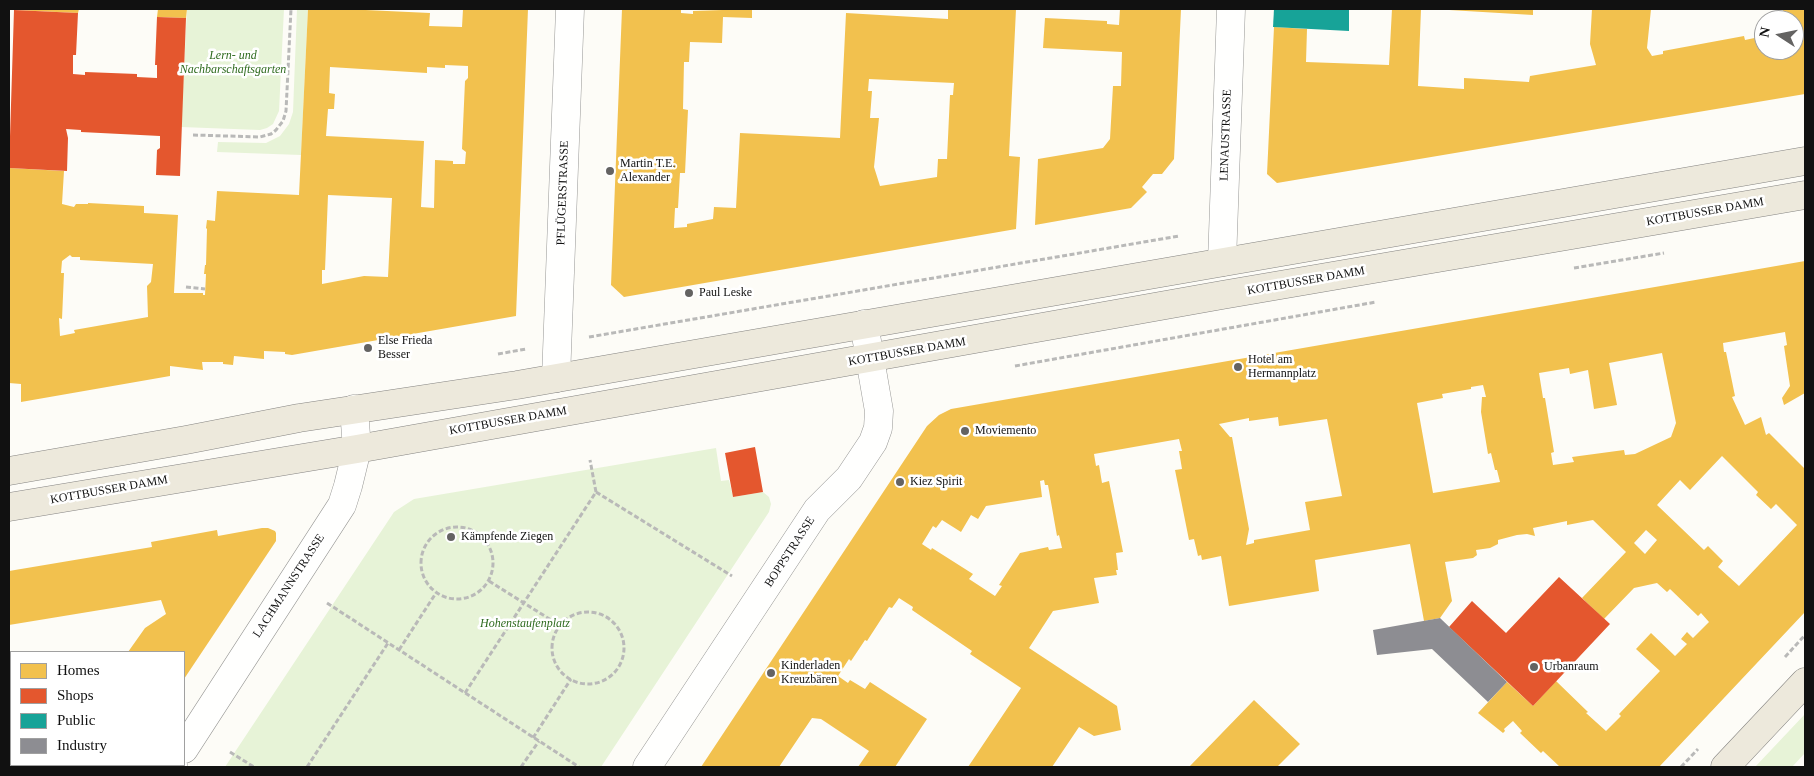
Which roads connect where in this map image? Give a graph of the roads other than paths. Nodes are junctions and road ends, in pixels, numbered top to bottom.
1 (570, 9) edge
2 (1231, 9) edge
3 (1805, 161) edge
4 (1805, 195) edge
5 (1222, 262) junction
6 (864, 324) junction
7 (871, 358) junction
8 (556, 378) junction
9 (354, 409) junction
10 (357, 449) junction
11 (9, 471) edge
12 (9, 507) edge
13 (1805, 682) edge
14 (185, 746) edge
15 (647, 767) edge
16 (1725, 767) edge

1 - 8 street, PFLÜGERSTRASSE
2 - 5 street, LENAUSTRASSE
3 - 5 main road
4 - 7 main road, KOTTBUSSER DAMM
5 - 6 main road
6 - 7 street, BOPPSTRASSE
6 - 8 main road
7 - 10 main road, KOTTBUSSER DAMM
7 - 15 street, BOPPSTRASSE
8 - 9 main road
9 - 10 street, LACHMANNSTRASSE
9 - 11 main road
10 - 12 main road, KOTTBUSSER DAMM
10 - 14 street, LACHMANNSTRASSE
13 - 16 main road

